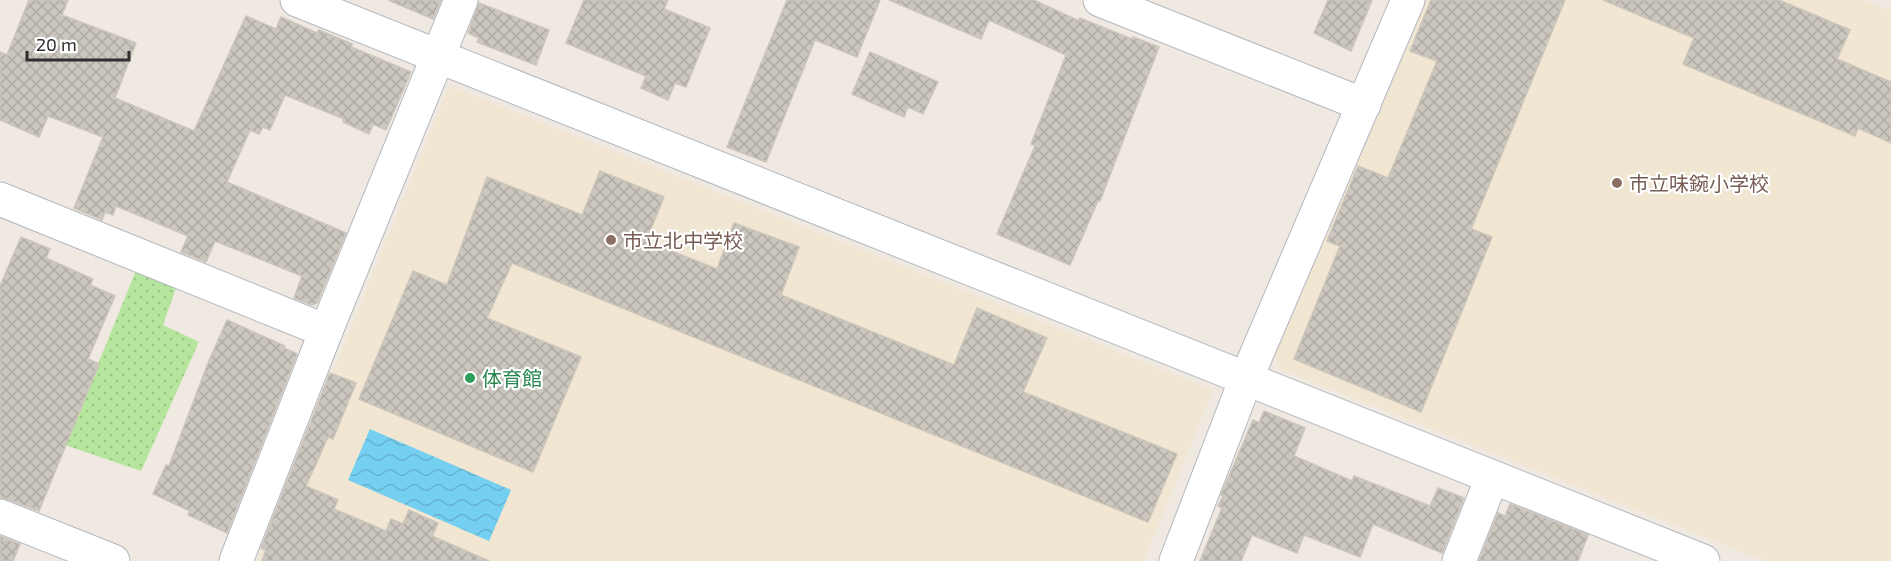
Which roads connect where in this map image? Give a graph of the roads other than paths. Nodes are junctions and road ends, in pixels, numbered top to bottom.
1 (297, 0) edge
2 (461, 0) edge
3 (1100, 0) edge
4 (1408, 0) edge
5 (438, 57) junction
6 (1364, 105) junction
7 (0, 200) edge
8 (326, 331) junction
9 (1246, 379) junction
10 (1492, 478) junction
11 (0, 516) edge
12 (113, 561) edge
13 (236, 561) edge
14 (1176, 561) edge
15 (1459, 561) edge
16 (1703, 561) edge

1 - 5 street
2 - 5 street
3 - 6 street
4 - 6 street
5 - 8 street
5 - 9 street
6 - 9 street
7 - 8 street
8 - 13 street
9 - 10 street
9 - 14 street
10 - 15 street
10 - 16 street
11 - 12 street

